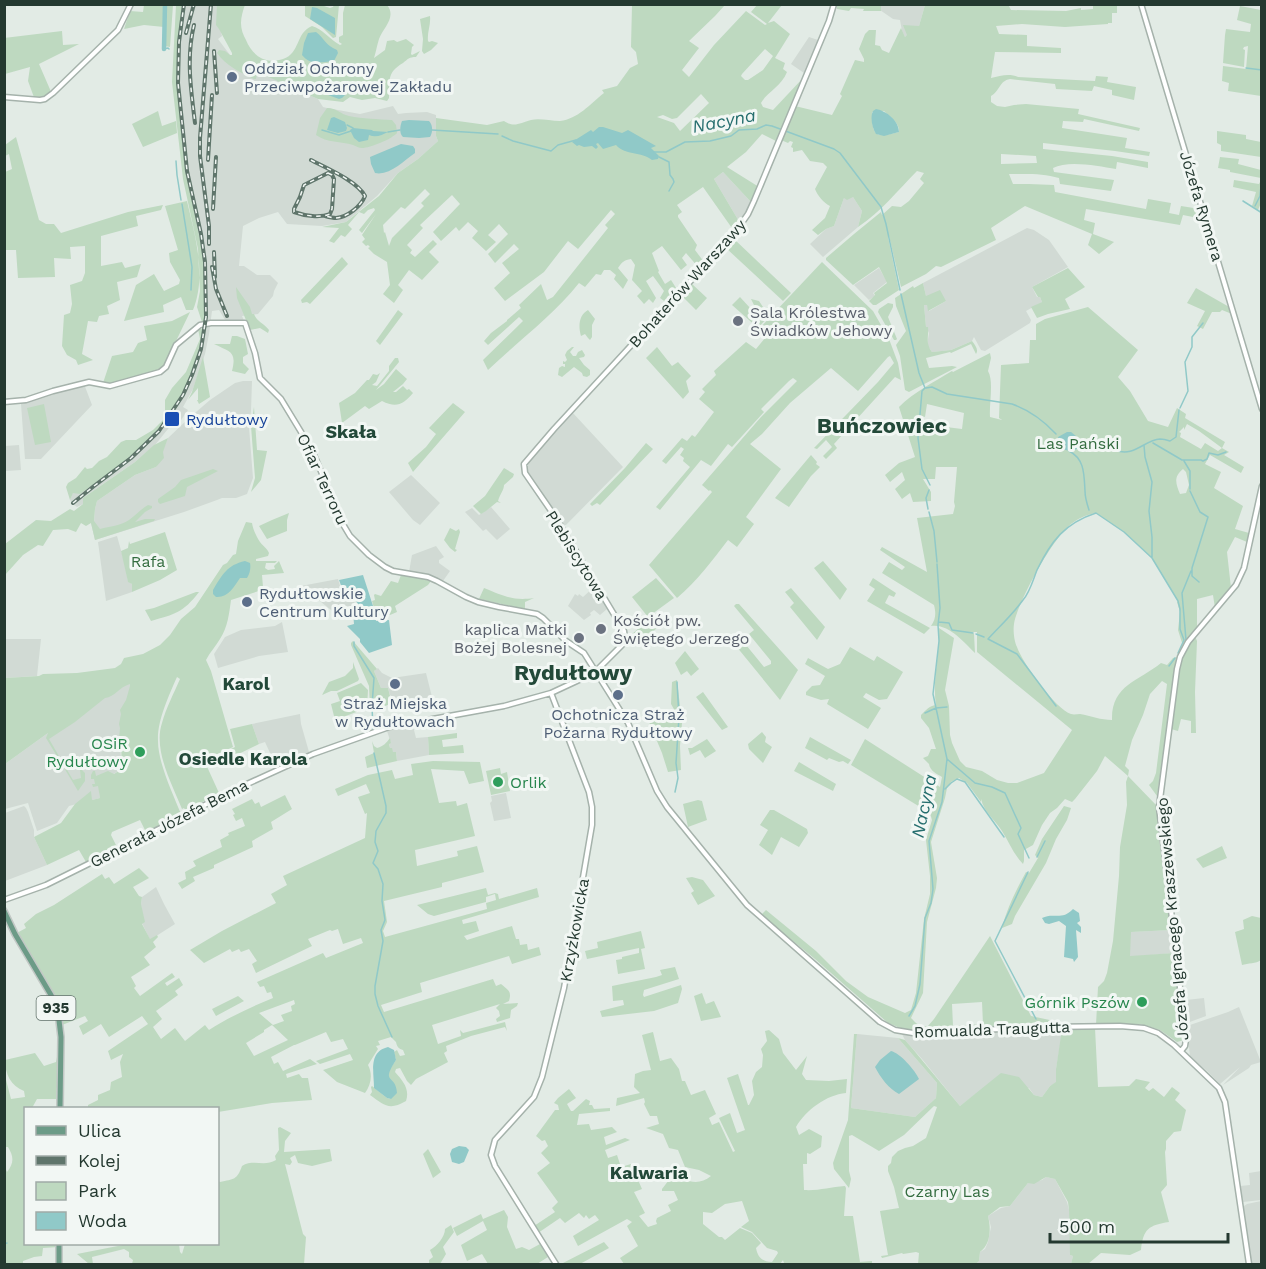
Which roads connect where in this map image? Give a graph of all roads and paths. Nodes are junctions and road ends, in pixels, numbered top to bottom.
1 (131, 4) edge
2 (834, 4) edge
3 (1141, 4) edge
4 (4, 97) edge
5 (4, 402) edge
6 (1262, 409) edge
7 (523, 466) joint
8 (1262, 486) edge
9 (596, 671) junction
10 (552, 692) junction
11 (4, 898) edge
12 (4, 911) edge
13 (5, 919) edge
14 (1181, 1051) junction
15 (60, 1107) edge
16 (59, 1245) edge
17 (59, 1264) edge
18 (556, 1264) edge
19 (1249, 1264) edge

1 - 4 street
2 - 7 street, Bohaterów Warszawy
3 - 6 street, Józefa Rymera
5 - 9 street, Ofiar Terroru
7 - 9 street, Plebiscytowa
8 - 14 street, Józefa Ignacego Kraszewskiego
9 - 10 street, Generała Józefa Bema
9 - 14 street, Romualda Traugutta
10 - 11 street, Generała Józefa Bema
10 - 18 street, Krzyżkowicka
12 - 13 main road, 935
13 - 15 main road, 935
14 - 19 street, Romualda Traugutta
16 - 17 main road

